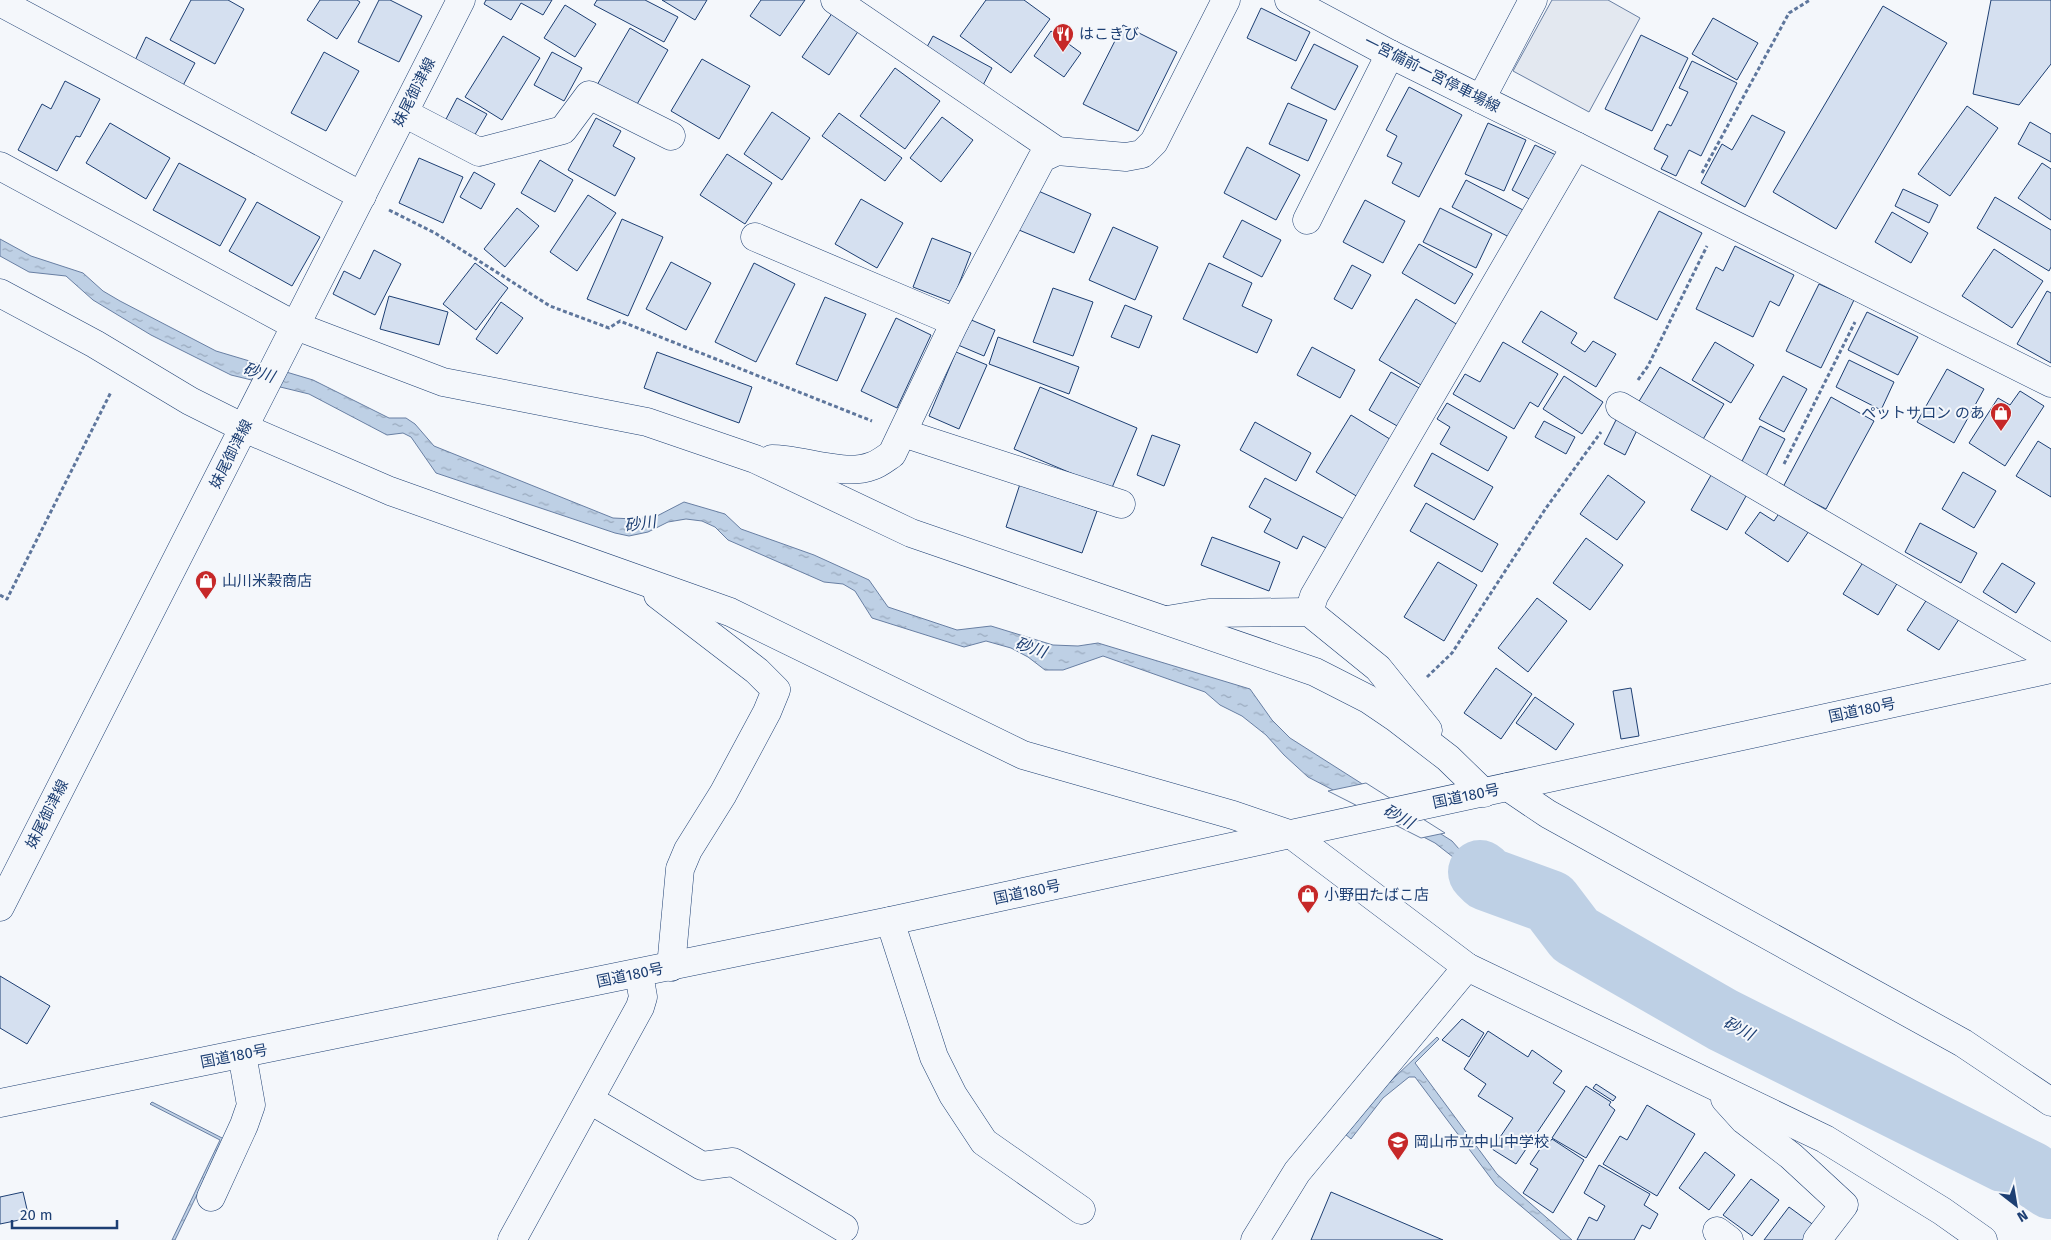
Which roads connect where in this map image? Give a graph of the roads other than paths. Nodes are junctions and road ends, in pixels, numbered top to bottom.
1 (461, 0) edge
2 (835, 0) edge
3 (1226, 0) edge
4 (1289, 0) edge
5 (1533, 0) edge
6 (0, 2) edge
7 (1390, 54) junction
8 (1481, 99) junction
9 (404, 113) junction
10 (671, 136) dead end
11 (1576, 146) junction
12 (1057, 151) junction
13 (0, 166) edge
14 (362, 196) junction
15 (1307, 220) dead end
16 (755, 237) dead end
17 (0, 293) edge
18 (955, 322) junction
19 (293, 331) junction
20 (2051, 384) edge
21 (1620, 406) road end
22 (247, 422) junction
23 (903, 434) junction
24 (755, 458) junction
25 (1121, 504) dead end
26 (635, 578) junction
27 (1309, 612) junction
28 (1162, 620) junction
29 (2051, 658) edge
30 (2051, 669) edge
31 (1448, 758) junction
32 (1484, 793) junction
33 (1292, 835) junction
34 (0, 907) edge
35 (890, 922) junction
36 (671, 967) junction
37 (1467, 967) junction
38 (639, 974) junction
39 (242, 1054) junction
40 (1710, 1084) junction
41 (590, 1100) junction
42 (2051, 1102) edge
43 (0, 1103) edge
44 (211, 1197) dead end
45 (1081, 1210) dead end
46 (844, 1228) dead end
47 (512, 1240) edge
48 (1255, 1240) edge
49 (1817, 1240) edge
50 (1983, 1240) edge

1 - 9 main road, 妹尾御津線
2 - 12 main road
3 - 12 main road
4 - 7 main road, 一宮備前一宮停車場線
5 - 8 main road
6 - 14 main road
7 - 8 main road, 一宮備前一宮停車場線
7 - 15 main road
8 - 11 main road, 一宮備前一宮停車場線
9 - 10 main road
9 - 14 main road, 妹尾御津線
11 - 20 main road, 一宮備前一宮停車場線
11 - 27 main road
12 - 18 main road
13 - 19 main road
14 - 19 main road, 妹尾御津線
16 - 18 main road
17 - 22 main road
18 - 23 main road
19 - 22 main road, 妹尾御津線
19 - 24 main road
21 - 29 main road
22 - 26 main road
22 - 34 main road, 妹尾御津線
23 - 24 main road
23 - 25 main road
24 - 28 main road
26 - 33 main road
26 - 36 main road
27 - 28 main road
27 - 31 main road
28 - 31 main road
30 - 32 main road, 国道180号
31 - 32 main road
32 - 33 main road, 国道180号
32 - 42 main road
33 - 35 main road, 国道180号
33 - 37 main road
35 - 36 main road, 国道180号
35 - 45 main road
36 - 38 main road, 国道180号
37 - 40 main road
37 - 48 main road
38 - 39 main road, 国道180号
38 - 41 main road
39 - 43 main road, 国道180号
39 - 44 main road
40 - 49 main road
40 - 50 main road
41 - 46 main road
41 - 47 main road

